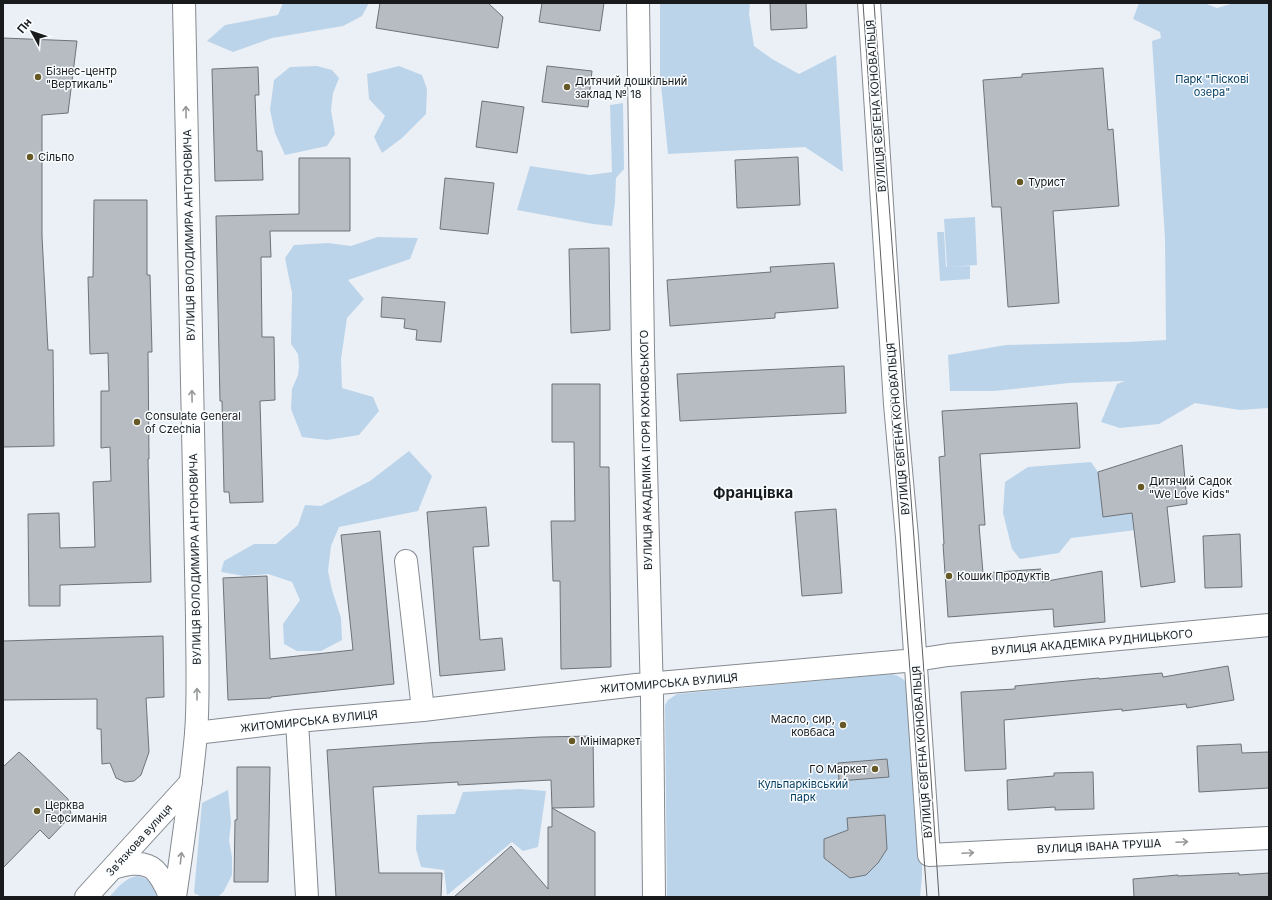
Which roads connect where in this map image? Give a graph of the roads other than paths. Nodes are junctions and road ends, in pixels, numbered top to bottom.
1 (184, 3) edge
2 (638, 3) edge
3 (868, 3) edge
4 (406, 562) dead end
5 (1269, 626) edge
6 (916, 660) junction
7 (651, 684) junction
8 (423, 710) junction
9 (297, 721) junction
10 (196, 733) junction
11 (191, 782) junction
12 (1269, 838) edge
13 (929, 855) joint
14 (113, 868) junction
15 (86, 897) edge
16 (170, 897) edge
17 (176, 897) edge
18 (307, 897) edge
19 (654, 897) edge

10 -> 1 street, ВУЛИЦЯ ВОЛОДИМИРА АНТОНОВИЧА
2 - 7 street, ВУЛИЦЯ АКАДЕМІКА ІГОРЯ ЮХНОВСЬКОГО
3 - 6 street, ВУЛИЦЯ ЄВГЕНА КОНОВАЛЬЦЯ
4 - 8 street
5 - 6 street, ВУЛИЦЯ АКАДЕМІКА РУДНИЦЬКОГО
6 - 7 street, ЖИТОМИРСЬКА ВУЛИЦЯ
6 - 13 street, ВУЛИЦЯ ЄВГЕНА КОНОВАЛЬЦЯ
7 - 8 street, ЖИТОМИРСЬКА ВУЛИЦЯ
7 - 19 street, ВУЛИЦЯ АКАДЕМІКА ІГОРЯ ЮХНОВСЬКОГО
8 - 9 street, ЖИТОМИРСЬКА ВУЛИЦЯ
9 - 10 street, ЖИТОМИРСЬКА ВУЛИЦЯ
9 - 18 street
10 - 11 street, ВУЛИЦЯ ВОЛОДИМИРА АНТОНОВИЧА
11 - 14 street, Звʼязкова вулиця
17 -> 11 street, ВУЛИЦЯ ВОЛОДИМИРА АНТОНОВИЧА
13 -> 12 street, ВУЛИЦЯ ІВАНА ТРУША
14 - 15 street, Звʼязкова вулиця
14 - 16 street

